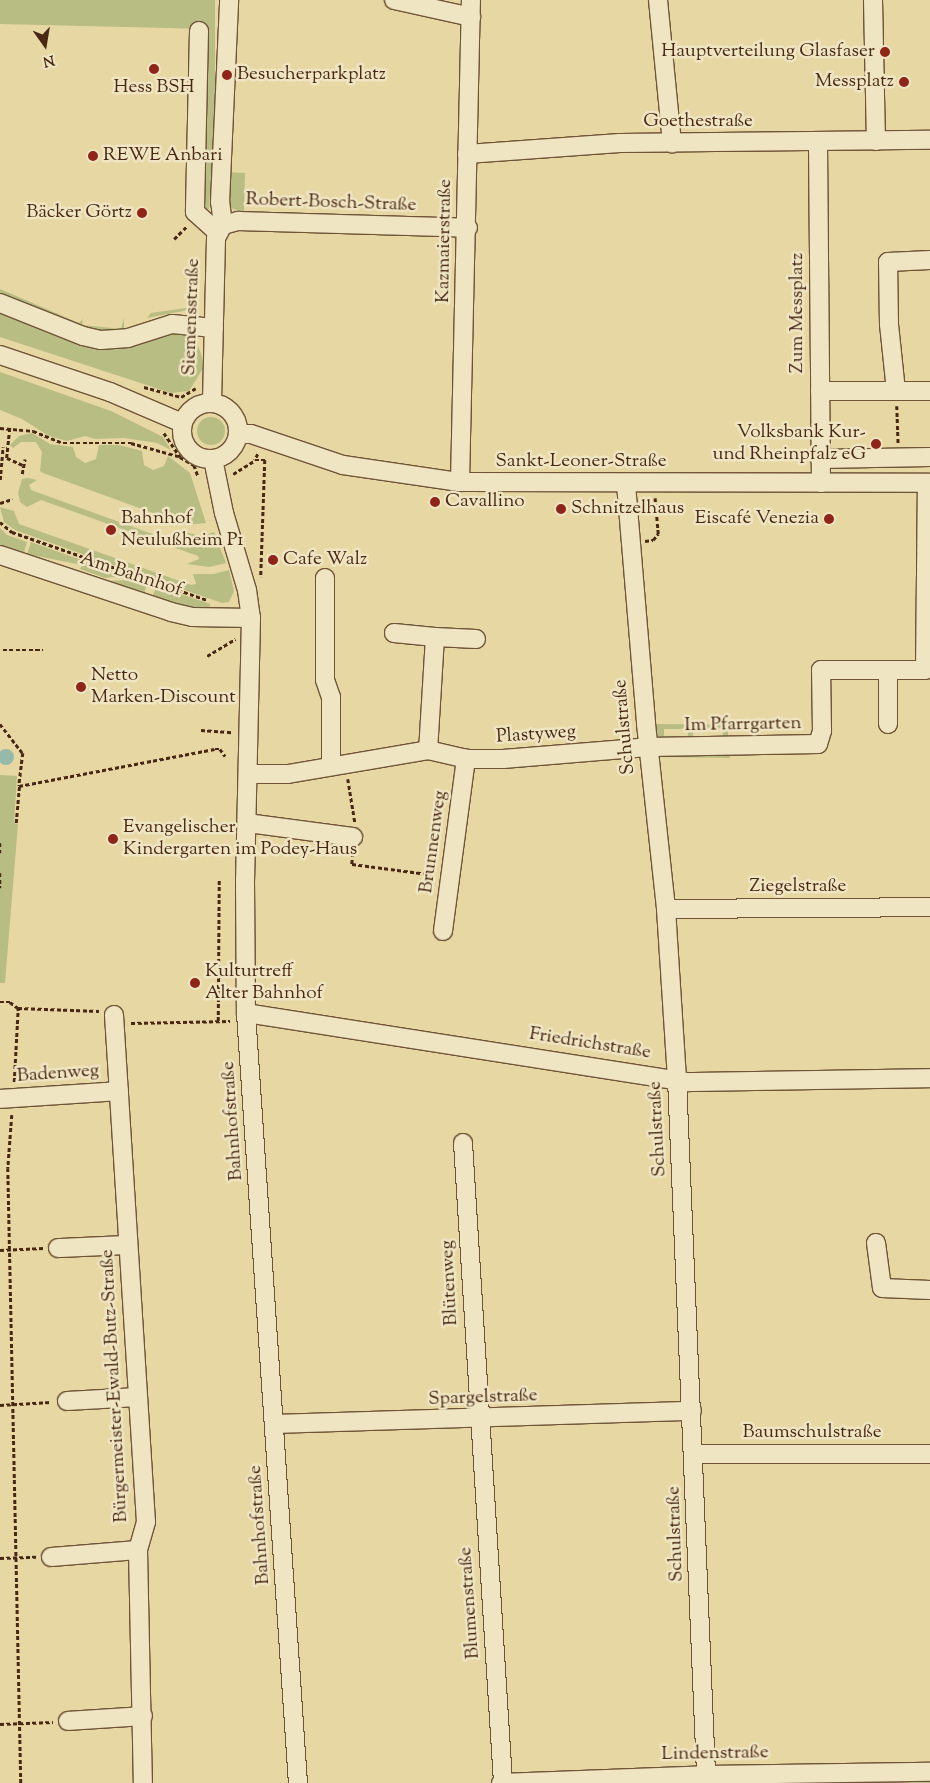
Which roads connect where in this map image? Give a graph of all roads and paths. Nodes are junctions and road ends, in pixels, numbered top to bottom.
1 (229, 0) edge
2 (394, 0) edge
3 (658, 0) edge
4 (873, 0) edge
5 (471, 9) edge
6 (199, 31) dead end
7 (930, 140) edge
8 (876, 141) junction
9 (672, 143) junction
10 (818, 143) junction
11 (467, 154) junction
12 (468, 228) junction
13 (220, 229) junction
14 (930, 260) edge
15 (0, 303) edge
16 (214, 328) junction
17 (0, 355) edge
18 (211, 378) junction
19 (820, 391) junction
20 (896, 391) junction
21 (930, 391) edge
22 (172, 396) dead end
23 (212, 402) junction
24 (182, 424) junction
25 (165, 425) junction
26 (0, 428) edge
27 (10, 428) junction
28 (239, 434) junction
29 (263, 439) junction
30 (2, 447) edge
31 (8, 448) junction
32 (180, 457) junction
33 (899, 457) junction
34 (930, 457) edge
35 (25, 459) dead end
36 (820, 459) junction
37 (255, 460) junction
38 (23, 465) junction
39 (215, 468) junction
40 (22, 474) dead end
41 (0, 480) edge
42 (460, 482) junction
43 (821, 483) junction
44 (929, 483) edge
45 (626, 484) junction
46 (654, 484) junction
47 (12, 498) dead end
48 (0, 503) edge
49 (0, 522) edge
50 (631, 542) junction
51 (0, 555) edge
52 (325, 578) dead end
53 (261, 579) dead end
54 (212, 602) dead end
55 (251, 618) junction
56 (394, 633) dead end
57 (436, 637) junction
58 (252, 638) junction
59 (476, 639) dead end
60 (3, 650) dead end
61 (43, 650) dead end
62 (207, 656) dead end
63 (888, 670) junction
64 (0, 724) edge
65 (888, 724) dead end
66 (201, 730) dead end
67 (234, 732) dead end
68 (648, 747) junction
69 (428, 750) junction
70 (225, 756) dead end
71 (466, 759) junction
72 (338, 765) junction
73 (248, 774) junction
74 (19, 786) junction
75 (16, 822) dead end
76 (248, 823) junction
77 (353, 837) junction
78 (0, 843) edge
79 (0, 853) edge
80 (0, 873) edge
81 (451, 877) junction
82 (219, 879) dead end
83 (0, 888) edge
84 (930, 907) edge
85 (666, 909) junction
86 (442, 931) dead end
87 (0, 1002) edge
88 (18, 1008) junction
89 (246, 1013) junction
90 (114, 1020) junction
91 (218, 1021) junction
92 (930, 1078) edge
93 (677, 1079) junction
94 (119, 1091) junction
95 (7, 1099) edge
96 (463, 1143) dead end
97 (876, 1243) dead end
98 (128, 1245) junction
99 (58, 1248) joint
100 (11, 1249) junction
101 (0, 1250) edge
102 (930, 1290) edge
103 (138, 1397) junction
104 (67, 1402) joint
105 (14, 1404) junction
106 (0, 1405) edge
107 (692, 1411) junction
108 (480, 1420) junction
109 (275, 1424) junction
110 (694, 1454) junction
111 (930, 1454) edge
112 (138, 1550) junction
113 (51, 1557) joint
114 (0, 1558) edge
115 (17, 1558) junction
116 (143, 1716) junction
117 (68, 1721) joint
118 (0, 1724) edge
119 (19, 1724) junction
120 (930, 1772) edge
121 (706, 1775) junction
122 (21, 1783) edge
123 (143, 1783) edge
124 (298, 1783) edge
125 (502, 1783) edge

1 - 13 street, Siemensstraße
2 - 5 street
3 - 9 street
4 - 8 street
5 - 11 street, Kazmaierstraße
6 - 13 street
7 - 8 street, Goethestraße
8 - 10 street, Goethestraße
9 - 10 street, Goethestraße
9 - 11 street, Goethestraße
10 - 19 street, Zum Messplatz
11 - 12 street, Kazmaierstraße
12 - 13 street, Robert-Bosch-Straße
12 - 42 street, Kazmaierstraße
13 - 16 street, Siemensstraße
14 - 20 street
15 - 16 street
16 - 18 street, Siemensstraße
17 - 25 street
18 - 22 path
18 - 23 street, Siemensstraße
19 - 20 street
19 - 36 street, Zum Messplatz
20 - 21 street
20 - 33 path
23 - 24 street
23 - 28 street
24 - 25 street
24 - 39 street
25 - 32 path
26 - 27 path
27 - 31 path
27 - 32 path
28 - 29 street, Sankt-Leoner-Straße
28 - 39 street
29 - 37 path
29 - 42 street, Sankt-Leoner-Straße
30 - 31 path
30 - 41 path
31 - 38 path
32 - 39 path
33 - 34 street
33 - 36 street
35 - 38 path
36 - 43 street, Zum Messplatz
37 - 39 path
37 - 53 path
38 - 40 path
39 - 55 street, Bahnhofstraße
42 - 45 street, Sankt-Leoner-Straße
43 - 44 street, Sankt-Leoner-Straße
43 - 46 street, Sankt-Leoner-Straße
44 - 63 street, Im Pfarrgarten
45 - 46 street, Sankt-Leoner-Straße
45 - 50 street, Schulstraße
46 - 50 path
47 - 48 path
49 - 54 path
50 - 68 street, Schulstraße
51 - 55 street, Am Bahnhof
52 - 72 street
55 - 58 street, Bahnhofstraße
56 - 57 street
57 - 59 street
57 - 69 street
58 - 62 path
58 - 73 street, Bahnhofstraße
60 - 61 path
63 - 65 street
63 - 68 street, Im Pfarrgarten
64 - 74 path
66 - 67 path
68 - 71 street, Plastyweg
68 - 85 street, Schulstraße
69 - 71 street, Plastyweg
69 - 72 street, Plastyweg
70 - 74 path
71 - 81 street, Brunnenweg
72 - 73 street, Plastyweg
72 - 77 path
73 - 76 street, Bahnhofstraße
74 - 75 path
76 - 77 street
76 - 89 street, Bahnhofstraße
77 - 81 path
78 - 79 path
80 - 83 path
81 - 86 street, Brunnenweg
82 - 91 path
84 - 85 street, Ziegelstraße
85 - 93 street, Schulstraße
87 - 88 path
88 - 90 path
88 - 95 path
89 - 91 path
89 - 93 street, Friedrichstraße
89 - 109 street, Bahnhofstraße
90 - 91 path
90 - 94 street, Bürgermeister-Ewald-Butz-Straße
92 - 93 street, Friedrichstraße
93 - 107 street, Schulstraße
94 - 95 street, Badenweg
94 - 98 street, Bürgermeister-Ewald-Butz-Straße
95 - 100 path
96 - 108 street, Blütenweg
97 - 102 street
98 - 99 street
98 - 103 street, Bürgermeister-Ewald-Butz-Straße
99 - 100 path
100 - 101 path
100 - 105 path
103 - 104 street
103 - 112 street, Bürgermeister-Ewald-Butz-Straße
104 - 105 path
105 - 106 path
105 - 115 path
107 - 108 street, Spargelstraße
107 - 110 street, Schulstraße
108 - 109 street, Spargelstraße
108 - 125 street, Blumenstraße
109 - 124 street, Bahnhofstraße
110 - 111 street, Baumschulstraße
110 - 121 street, Schulstraße
112 - 113 street
112 - 116 street, Bürgermeister-Ewald-Butz-Straße
113 - 115 path
114 - 115 path
115 - 119 path
116 - 117 street
116 - 123 street, Bürgermeister-Ewald-Butz-Straße
117 - 119 path
118 - 119 path
119 - 122 path
120 - 121 street, Lindenstraße
121 - 125 street, Lindenstraße

